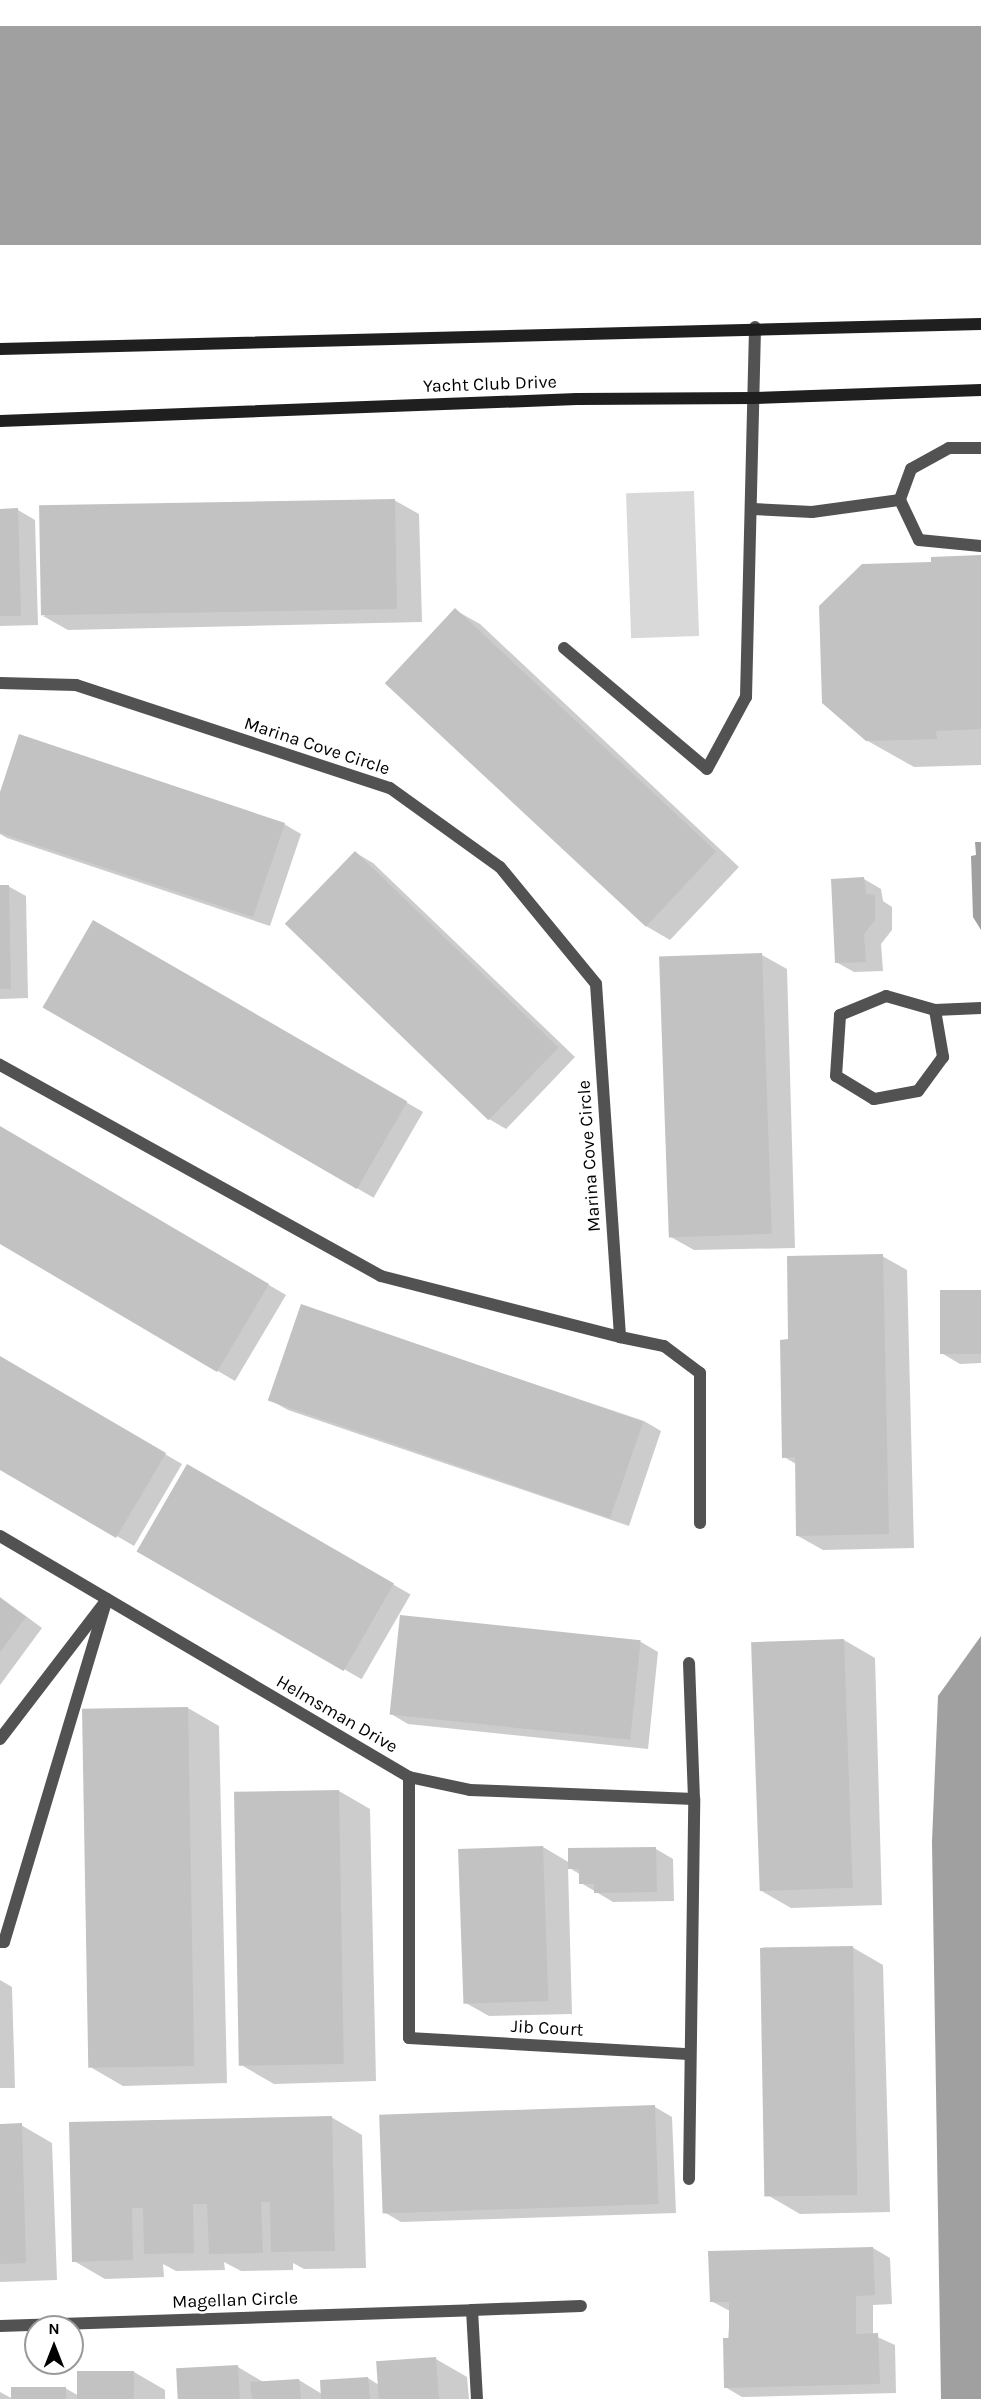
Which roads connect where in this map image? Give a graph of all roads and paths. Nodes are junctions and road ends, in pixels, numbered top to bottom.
1 (981, 324) edge
2 (755, 327) junction
3 (0, 350) edge
4 (981, 390) edge
5 (754, 398) junction
6 (0, 421) edge
7 (981, 448) edge
8 (900, 500) junction
9 (752, 509) junction
10 (981, 546) edge
11 (564, 648) dead end
12 (0, 683) edge
13 (981, 1008) edge
14 (935, 1010) junction
15 (0, 1065) edge
16 (620, 1337) junction
17 (700, 1523) dead end
18 (0, 1536) edge
19 (107, 1599) junction
20 (689, 1663) dead end
21 (0, 1739) edge
22 (409, 1777) junction
23 (694, 1799) junction
24 (0, 1942) edge
25 (689, 2054) junction
26 (689, 2179) dead end
27 (580, 2306) dead end
28 (472, 2310) junction
29 (0, 2326) edge
30 (477, 2399) edge

1 - 2 street
2 - 3 street
2 - 5 street
4 - 5 street, Yacht Club Drive
5 - 6 street, Yacht Club Drive
5 - 9 street
7 - 8 street
8 - 9 street
8 - 10 street
9 - 11 street
12 - 16 street, Marina Cove Circle
13 - 14 street
14 - 14 street
15 - 16 street
16 - 17 street
18 - 19 street, Helmsman Drive
19 - 21 street
19 - 22 street, Helmsman Drive
19 - 24 street
20 - 23 street
22 - 23 street, Helmsman Drive
22 - 25 street, Jib Court
23 - 25 street
25 - 26 street
27 - 28 street, Magellan Circle
28 - 29 street, Magellan Circle
28 - 30 street

